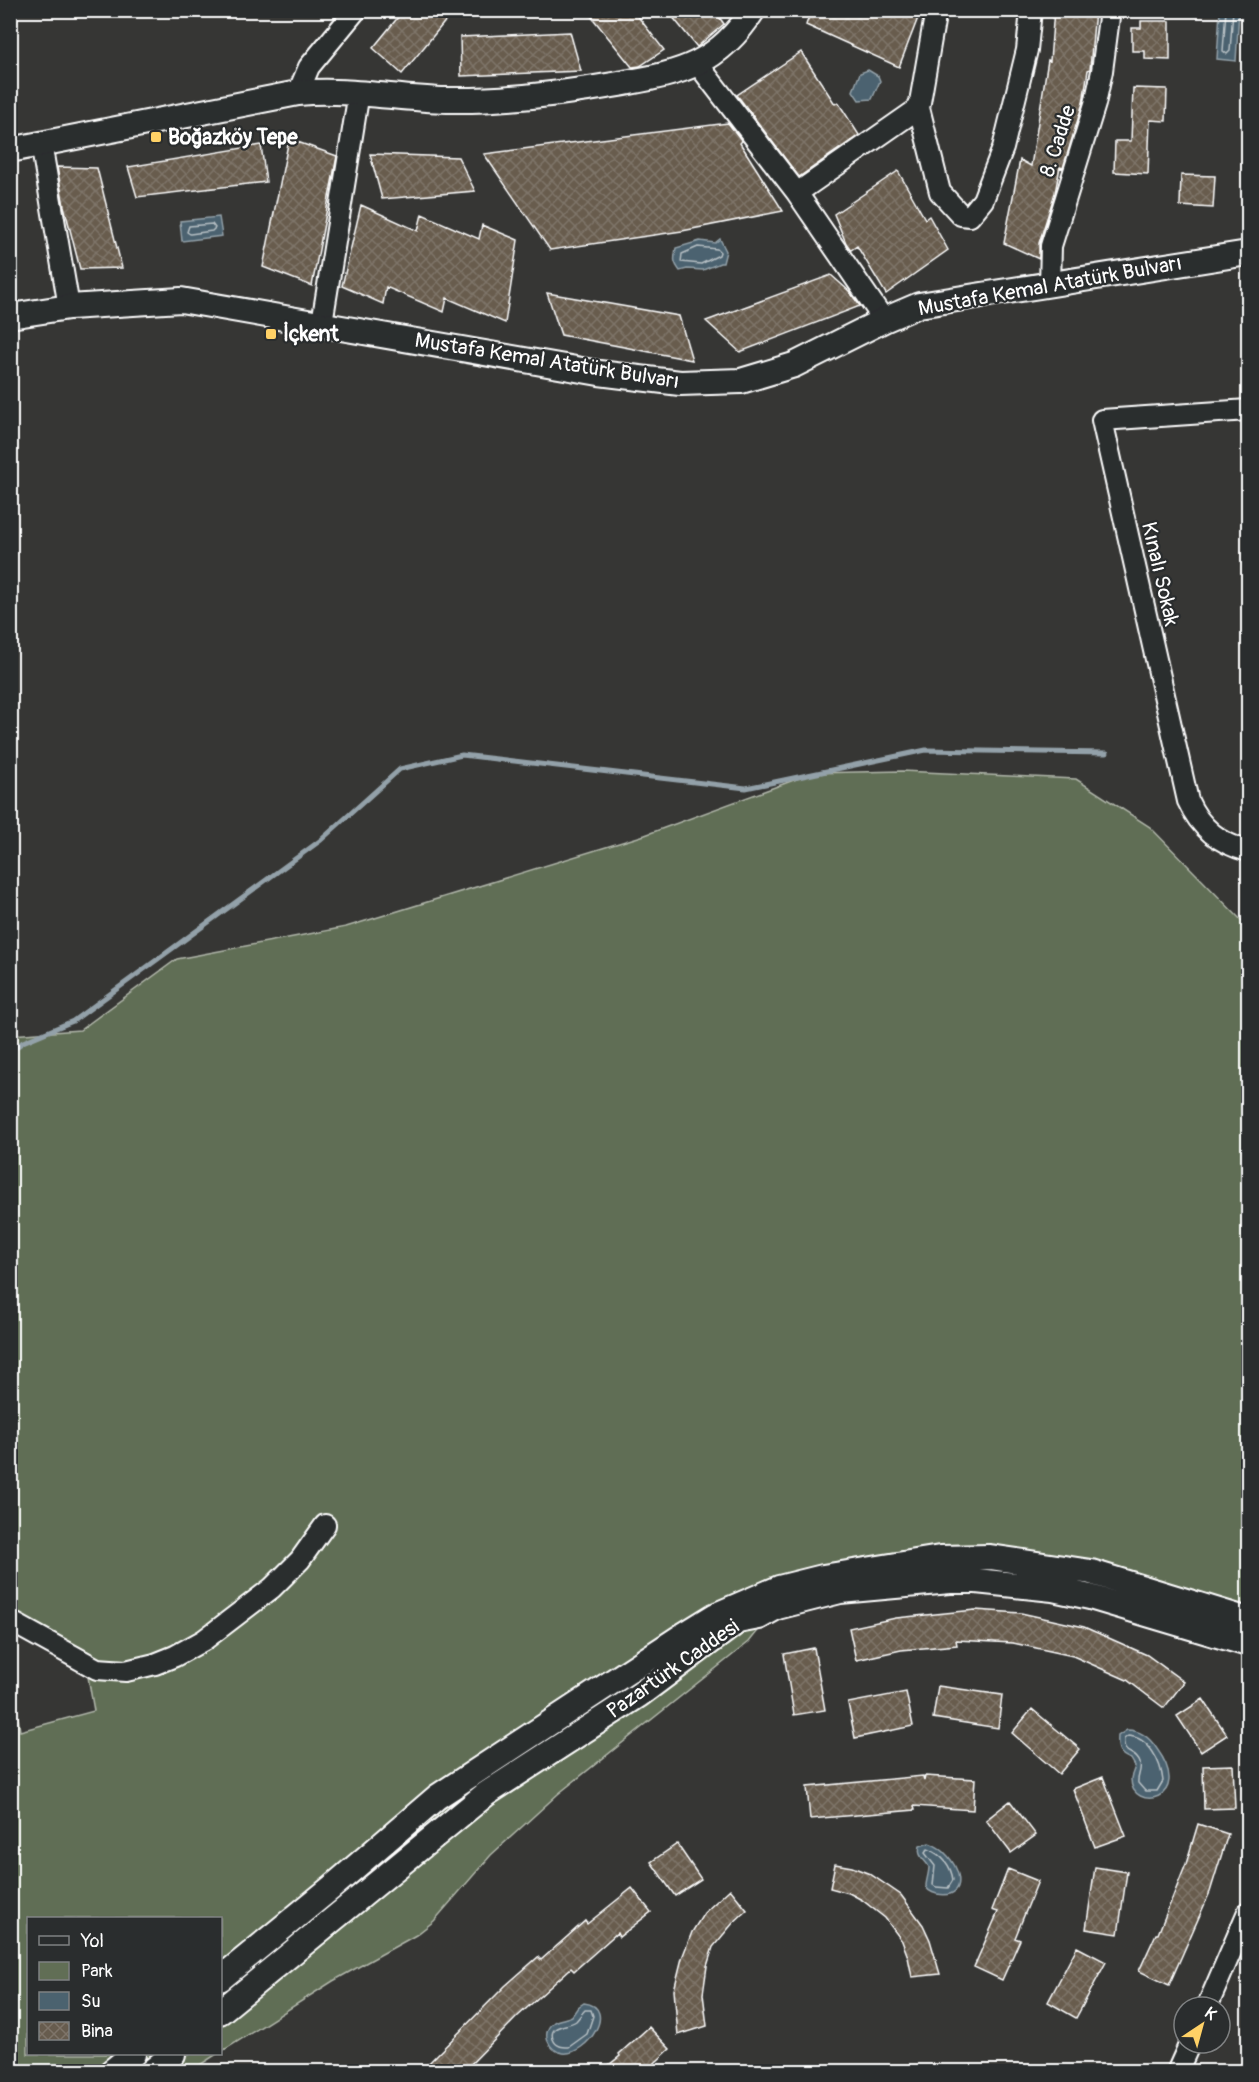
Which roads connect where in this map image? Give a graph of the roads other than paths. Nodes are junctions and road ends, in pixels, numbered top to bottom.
1 (356, 10) edge
2 (753, 10) edge
3 (936, 10) edge
4 (1031, 10) edge
5 (1110, 10) edge
6 (697, 63) junction
7 (359, 92) junction
8 (298, 93) junction
9 (919, 108) junction
10 (40, 143) junction
11 (10, 150) edge
12 (797, 193) junction
13 (1248, 253) edge
14 (1050, 285) junction
15 (69, 307) junction
16 (10, 316) edge
17 (884, 320) junction
18 (322, 323) junction
19 (1248, 410) edge
20 (1248, 852) edge
21 (325, 1525) dead end
22 (1248, 1620) edge
23 (10, 1621) edge
24 (1248, 1644) edge
25 (1248, 1912) edge
26 (222, 1977) edge
27 (1212, 1995) edge
28 (222, 2010) edge
29 (132, 2055) edge
30 (172, 2055) edge
31 (1185, 2055) edge
32 (111, 2072) edge
33 (151, 2072) edge
34 (1177, 2072) edge

1 - 8 street
2 - 6 street
3 - 9 street
4 - 9 street
5 - 14 street, 8. Cadde
6 - 7 street
6 - 12 street
7 - 8 street
7 - 18 street
8 - 10 street
9 - 12 street
10 - 11 street
10 - 15 street
12 - 17 street
13 - 14 street, Mustafa Kemal Atatürk Bulvarı
14 - 17 street, Mustafa Kemal Atatürk Bulvarı
15 - 16 street, Mustafa Kemal Atatürk Bulvarı
15 - 18 street, Mustafa Kemal Atatürk Bulvarı
17 - 18 street, Mustafa Kemal Atatürk Bulvarı
19 - 20 street, Kınalı Sokak
21 - 23 street
22 - 26 street, Pazartürk Caddesi
24 - 28 street, Pazartürk Caddesi
25 - 27 street
29 - 32 street
30 - 33 street
31 - 34 street

